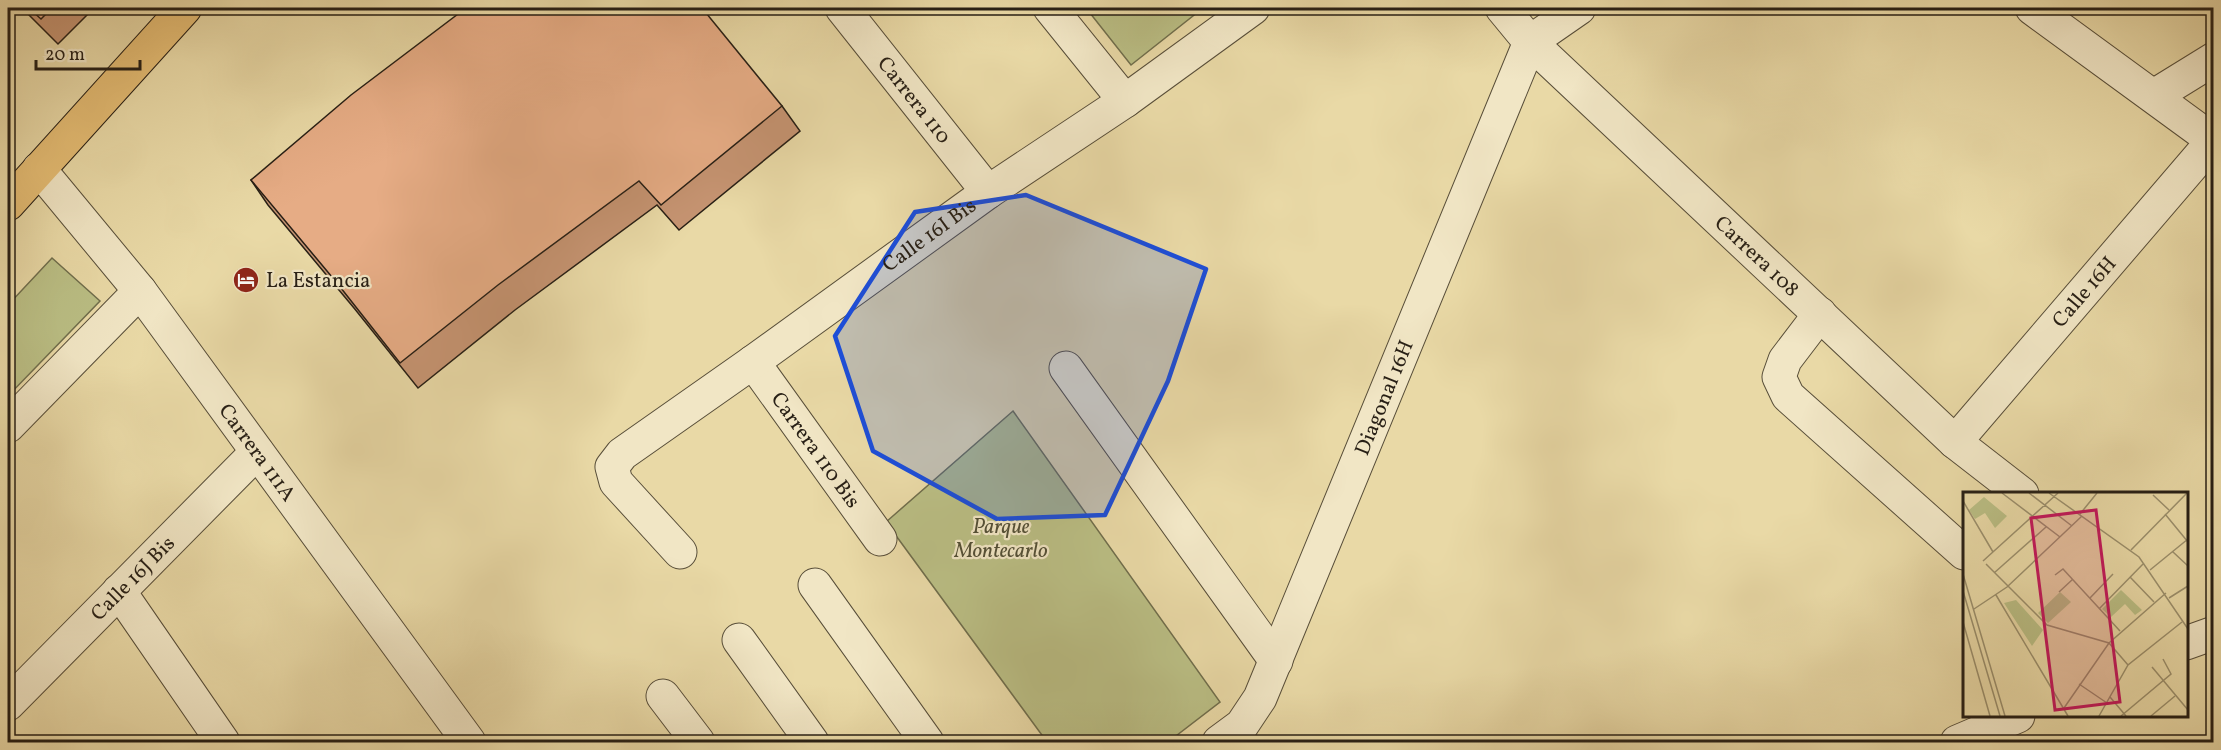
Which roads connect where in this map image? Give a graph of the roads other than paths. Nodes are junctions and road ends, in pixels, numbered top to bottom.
1 (185, 8) edge
2 (842, 8) edge
3 (1050, 8) edge
4 (1253, 8) edge
5 (1502, 8) edge
6 (1579, 8) edge
7 (2032, 8) edge
8 (1530, 42) junction
9 (2214, 59) edge
10 (2154, 96) junction
11 (1125, 100) junction
12 (2213, 141) edge
13 (18, 187) edge
14 (988, 192) junction
15 (140, 291) junction
16 (1820, 314) junction
17 (753, 362) junction
18 (1066, 368) dead end
19 (8, 426) edge
20 (1955, 442) junction
21 (257, 452) junction
22 (2019, 492) edge
23 (880, 538) dead end
24 (1963, 551) edge
25 (680, 552) dead end
26 (815, 585) dead end
27 (119, 591) junction
28 (739, 640) dead end
29 (1276, 661) junction
30 (663, 696) dead end
31 (8, 704) edge
32 (2016, 717) edge
33 (224, 742) edge
34 (469, 742) edge
35 (698, 742) edge
36 (812, 742) edge
37 (927, 742) edge
38 (1219, 742) edge
39 (1957, 742) edge

1 - 13 main road
2 - 14 street, Carrera 110
3 - 11 street
4 - 11 street, Calle 16I Bis
5 - 8 street, Carrera 108
6 - 8 street
7 - 10 street
8 - 16 street, Carrera 108
8 - 29 street, Diagonal 16H
9 - 10 street
10 - 12 street
11 - 14 street, Calle 16I Bis
12 - 20 street, Calle 16H
13 - 15 street, Carrera 111A
14 - 17 street, Calle 16I Bis
15 - 19 street
15 - 21 street, Carrera 111A
16 - 20 street, Carrera 108
16 - 24 street
17 - 23 street, Carrera 110 Bis
17 - 25 street, Calle 16I Bis
18 - 29 street
20 - 22 street, Carrera 108
21 - 27 street, Calle 16J Bis
21 - 34 street, Carrera 111A
26 - 37 street
27 - 31 street, Calle 16J Bis
27 - 33 street
28 - 36 street
29 - 38 street, Diagonal 16H
30 - 35 street
32 - 39 street

